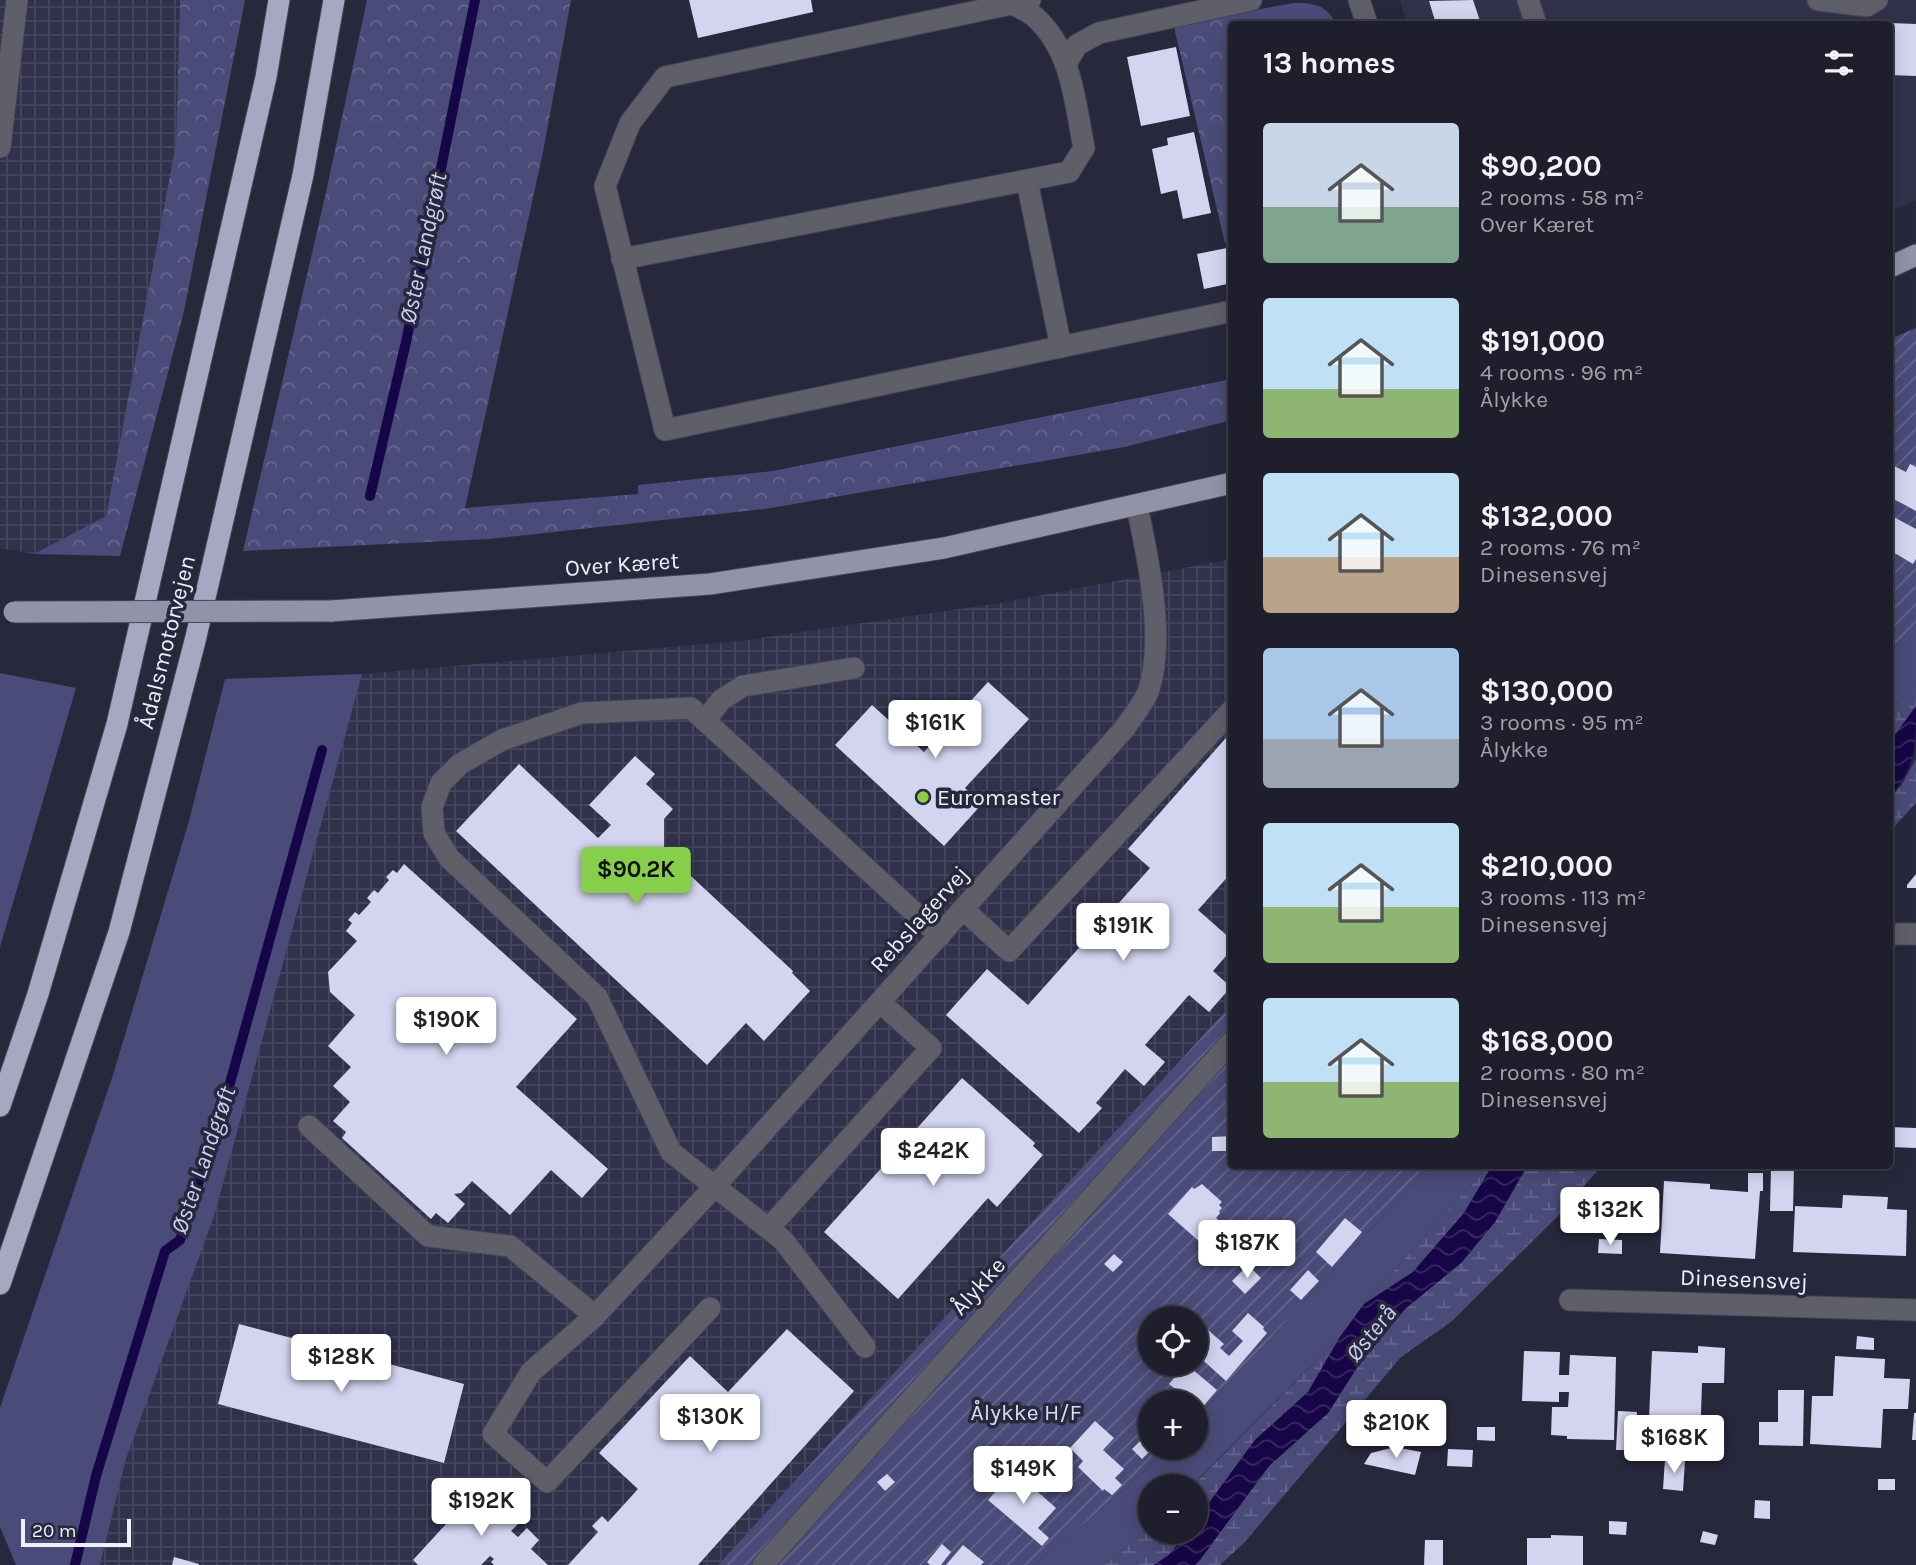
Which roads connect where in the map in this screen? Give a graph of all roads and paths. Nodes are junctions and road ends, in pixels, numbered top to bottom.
1 (17, 0) edge
2 (279, 0) edge
3 (334, 0) edge
4 (1251, 0) edge
5 (1359, 0) edge
6 (1528, 0) edge
7 (1818, 0) edge
8 (1877, 0) edge
9 (1022, 2) edge
10 (1366, 21) edge
11 (1535, 21) edge
12 (1067, 62) junction
13 (0, 147) edge
14 (1027, 181) junction
15 (1916, 255) edge
16 (622, 259) junction
17 (1893, 266) edge
18 (1228, 312) edge
19 (1060, 347) junction
20 (1228, 484) edge
21 (1137, 506) junction
22 (5, 612) edge
23 (853, 668) dead end
24 (1228, 714) edge
25 (705, 721) junction
26 (963, 909) junction
27 (1894, 934) dead end
28 (1916, 934) edge
29 (940, 936) junction
30 (880, 1002) junction
31 (1228, 1045) edge
32 (0, 1106) edge
33 (309, 1126) dead end
34 (715, 1186) junction
35 (769, 1228) junction
36 (0, 1284) edge
37 (1570, 1300) dead end
38 (710, 1308) dead end
39 (1916, 1310) edge
40 (595, 1316) junction
41 (865, 1347) dead end
42 (763, 1565) edge

1 - 13 street
2 - 32 highway, Ådalsmotorvejen
3 - 36 highway, Ådalsmotorvejen
4 - 12 street
5 - 10 street
6 - 11 street
7 - 8 street
9 - 12 street
9 - 16 street
12 - 14 street
14 - 16 street
14 - 19 street
15 - 17 main road
16 - 19 street
18 - 19 street
20 - 21 main road, Over Kæret
21 - 22 main road, Over Kæret, bridge
21 - 26 street, Rebslagervej
23 - 25 street
24 - 26 street
25 - 29 street
25 - 34 street
26 - 29 street, Rebslagervej
27 - 28 street
29 - 30 street, Rebslagervej
30 - 34 street, Rebslagervej
30 - 35 street
31 - 42 street, Ålykke
33 - 40 street
34 - 35 street
34 - 40 street, Rebslagervej
35 - 41 street
37 - 39 street, Dinesensvej
38 - 40 street, Rebslagervej

